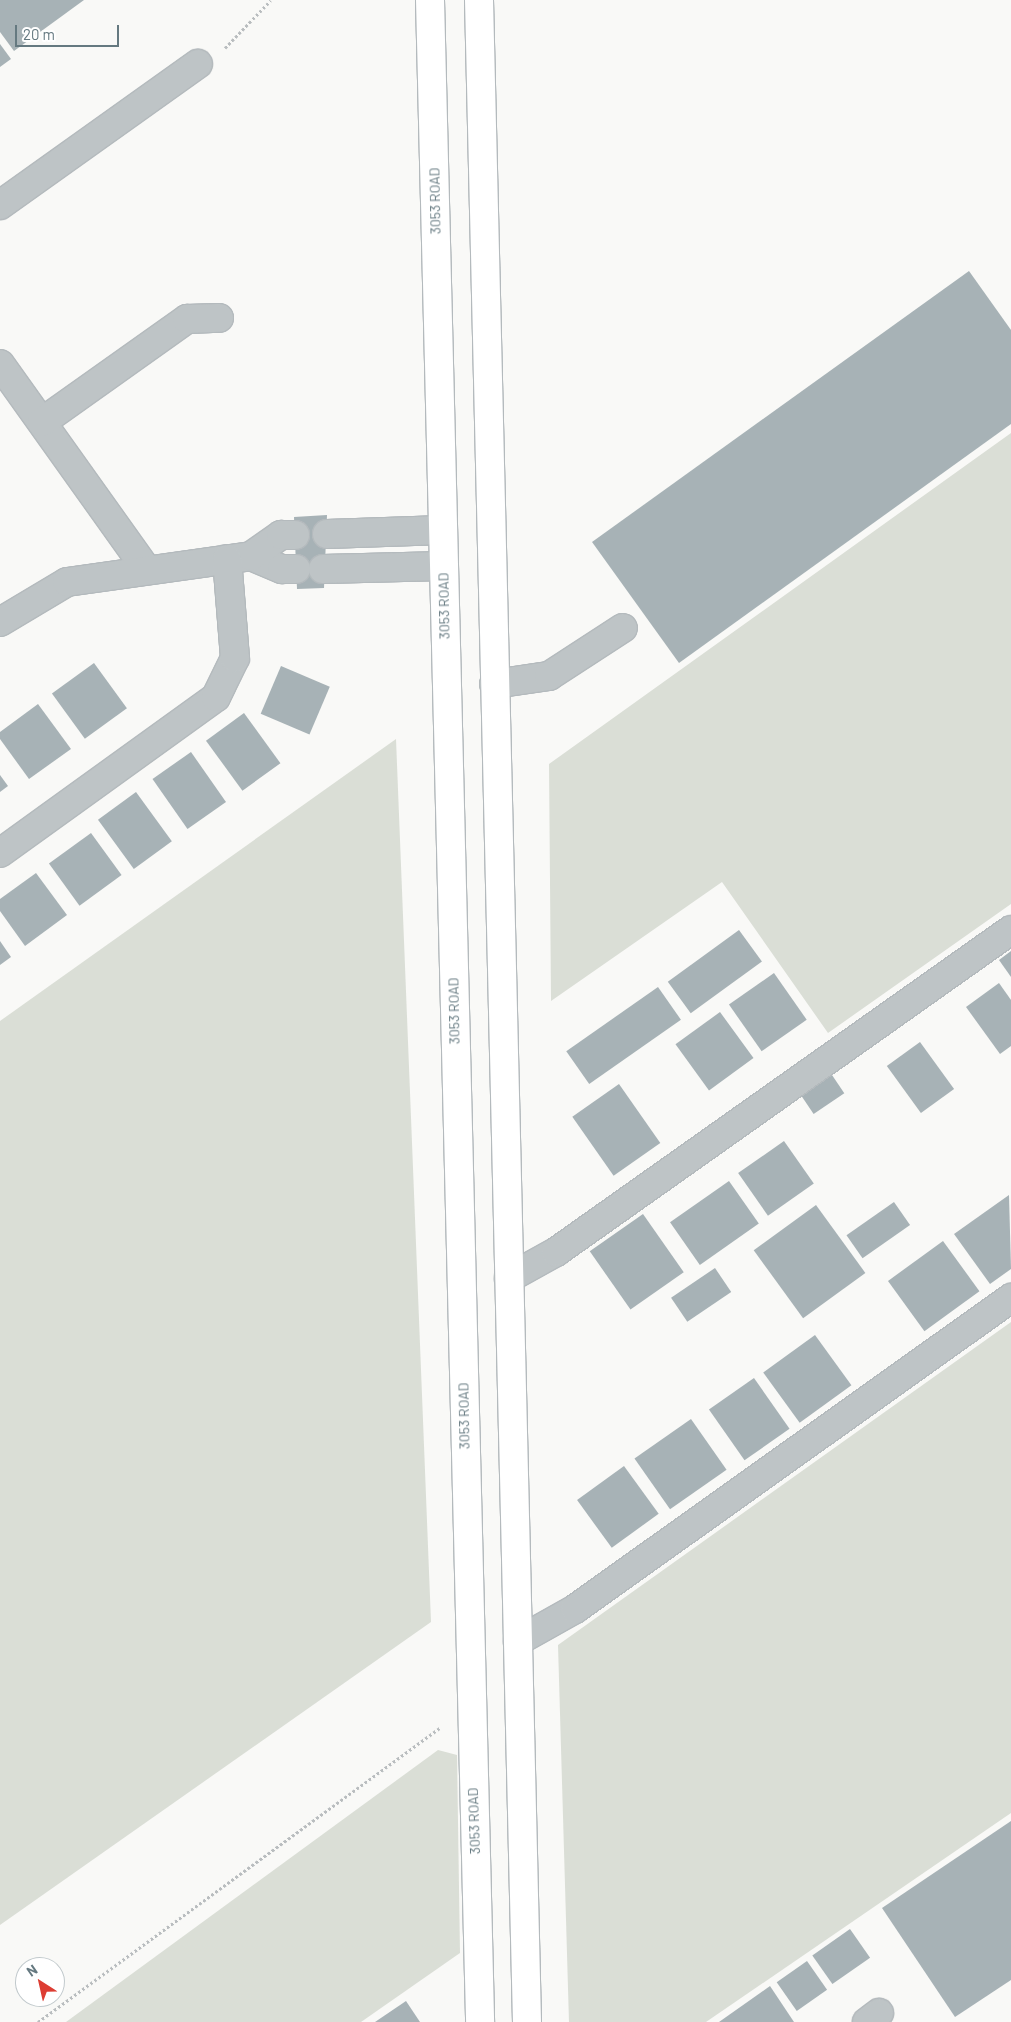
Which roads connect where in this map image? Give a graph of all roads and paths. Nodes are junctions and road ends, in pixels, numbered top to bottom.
1 (271, 0) edge
2 (430, 0) edge
3 (479, 0) edge
4 (198, 64) joint
5 (0, 206) edge
6 (219, 318) dead end
7 (0, 364) edge
8 (42, 422) junction
9 (443, 530) junction
10 (328, 534) dead end
11 (295, 535) dead end
12 (239, 558) junction
13 (444, 566) junction
14 (296, 569) dead end
15 (323, 569) dead end
16 (148, 570) junction
17 (0, 622) edge
18 (623, 628) dead end
19 (494, 684) junction
20 (0, 853) edge
21 (1011, 930) edge
22 (509, 1278) junction
23 (1011, 1298) edge
24 (518, 1641) junction
25 (471, 1705) junction
26 (38, 2022) edge
27 (480, 2022) edge
28 (527, 2022) edge

1 - 4 path
2 - 9 main road, 3053 ROAD
3 - 19 main road
4 - 5 street
6 - 8 street
7 - 8 street
8 - 16 street
9 - 10 street
9 - 13 main road, 3053 ROAD
11 - 12 street
12 - 14 street
12 - 16 street
12 - 20 street
13 - 15 street
13 - 25 main road, 3053 ROAD
16 - 17 street
18 - 19 street
19 - 22 main road
21 - 22 street
22 - 24 main road
23 - 24 street
24 - 28 main road
25 - 26 path
25 - 27 main road, 3053 ROAD

